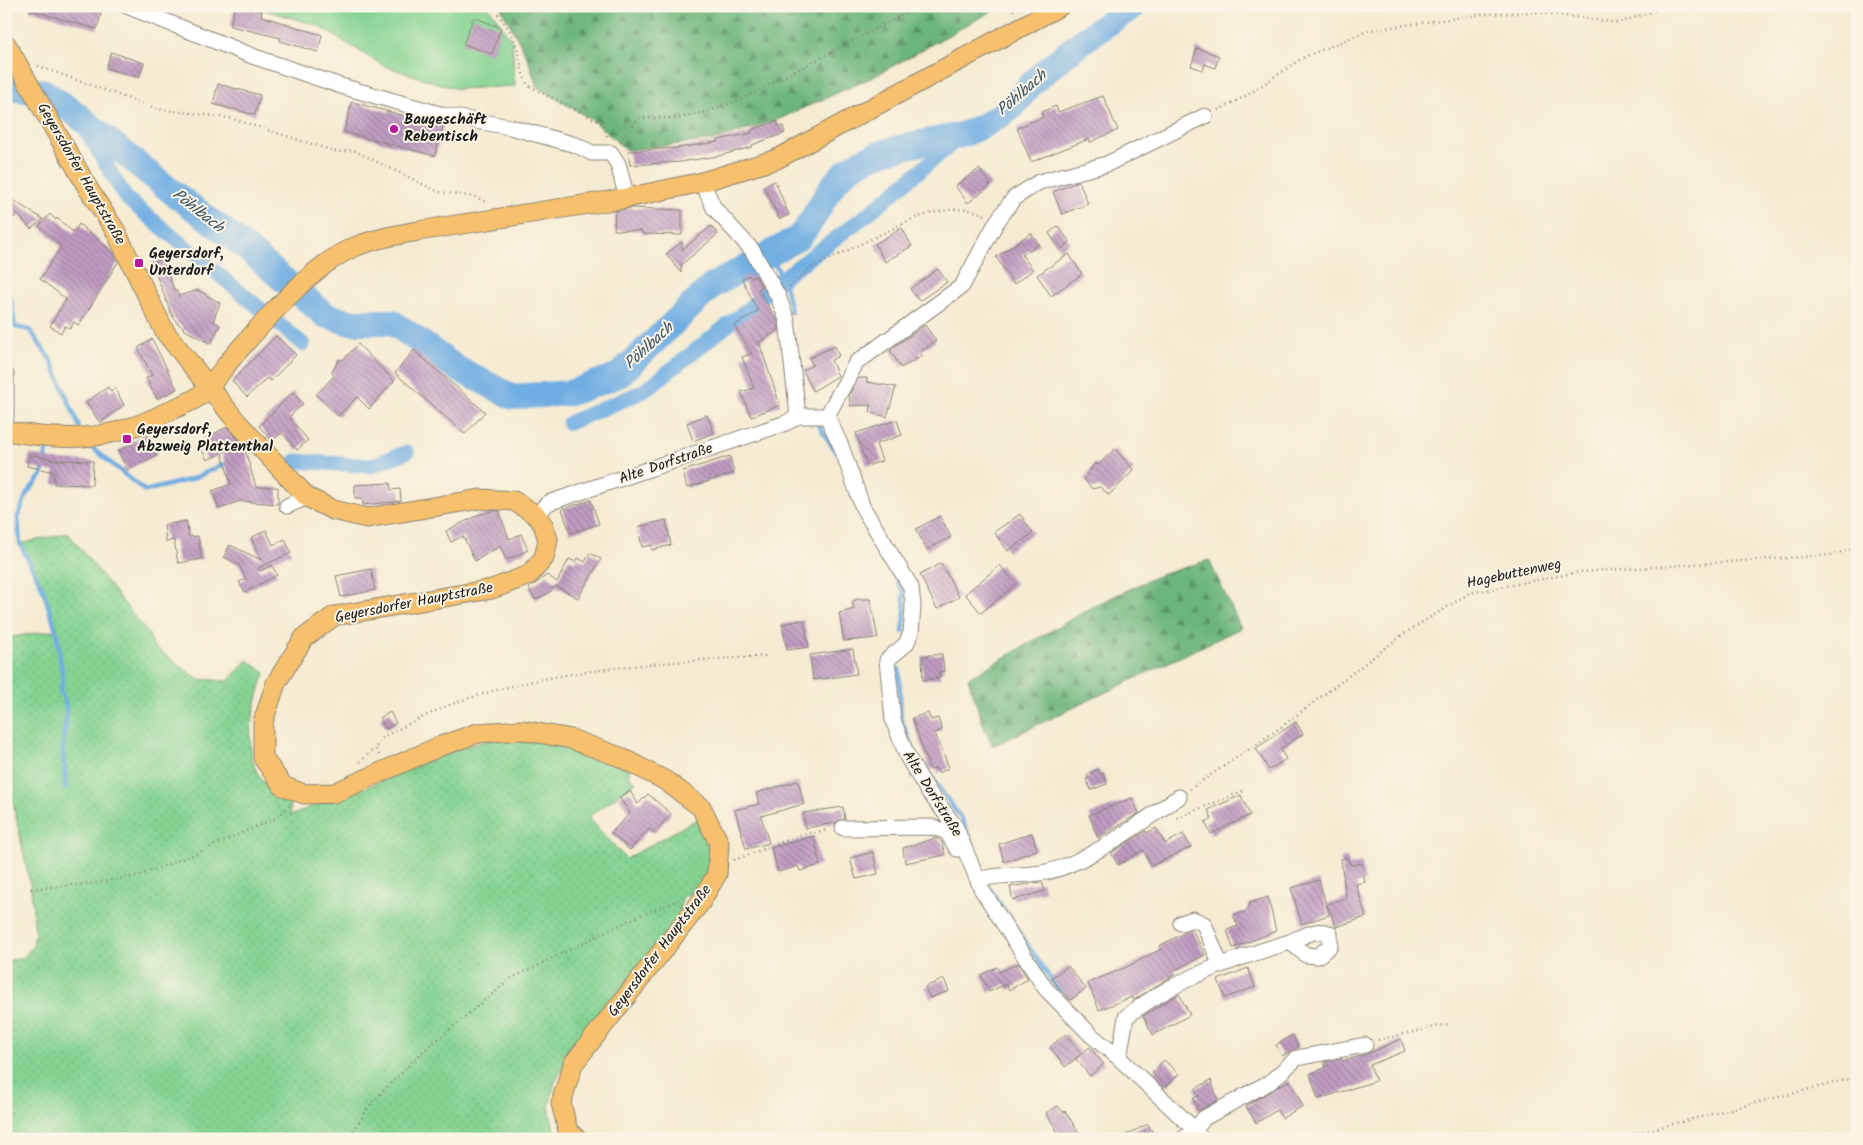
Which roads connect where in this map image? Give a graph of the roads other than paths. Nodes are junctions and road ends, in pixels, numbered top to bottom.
1 (127, 6) edge
2 (1060, 6) edge
3 (10, 50) edge
4 (1205, 116) road end
5 (702, 182) junction
6 (628, 198) junction
7 (6, 375) edge
8 (207, 386) junction
9 (798, 416) junction
10 (827, 416) junction
11 (6, 418) edge
12 (6, 431) edge
13 (308, 497) junction
14 (287, 506) dead end
15 (536, 515) junction
16 (1179, 797) road end
17 (843, 828) road end
18 (976, 875) junction
19 (1181, 923) dead end
20 (1290, 942) dead end
21 (1220, 964) junction
22 (1365, 1045) road end
23 (1119, 1058) junction
24 (1193, 1136) edge
25 (577, 1139) edge

1 - 6 street
2 - 5 main road
3 - 8 main road, Geyersdorfer Hauptstraße
4 - 10 street
5 - 6 main road
5 - 9 street
6 - 8 main road
7 - 11 street
8 - 12 main road
8 - 13 main road, Geyersdorfer Hauptstraße
9 - 10 street, Alte Dorfstraße
9 - 15 street, Alte Dorfstraße
10 - 18 street, Alte Dorfstraße
13 - 14 street
13 - 15 main road, Geyersdorfer Hauptstraße
15 - 25 main road, Geyersdorfer Hauptstraße
16 - 18 street
17 - 18 street
18 - 23 street, Alte Dorfstraße
19 - 21 street
20 - 21 street
21 - 23 street
22 - 24 street
23 - 24 street, Alte Dorfstraße

